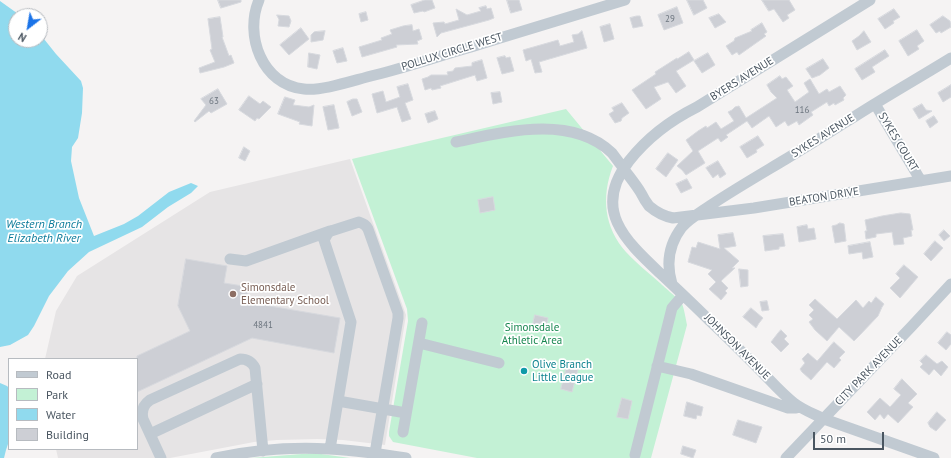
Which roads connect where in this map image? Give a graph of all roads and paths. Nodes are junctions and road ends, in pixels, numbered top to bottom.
1 (259, 0) edge
2 (625, 0) edge
3 (870, 0) edge
4 (951, 58) edge
5 (875, 104) junction
6 (456, 142) dead end
7 (623, 168) junction
8 (951, 176) edge
9 (921, 181) junction
10 (696, 215) junction
11 (331, 231) junction
12 (230, 258) dead end
13 (951, 284) edge
14 (672, 285) junction
15 (683, 295) junction
16 (422, 323) dead end
17 (419, 343) junction
18 (499, 363) dead end
19 (657, 366) junction
20 (257, 384) junction
21 (338, 401) junction
22 (800, 407) junction
23 (383, 409) junction
24 (406, 413) junction
25 (824, 418) junction
26 (403, 432) dead end
27 (150, 434) junction
28 (330, 449) junction
29 (263, 451) junction
30 (375, 453) junction
31 (635, 455) dead end
32 (161, 458) edge
33 (216, 458) edge
34 (406, 458) edge
35 (786, 458) edge
36 (934, 458) edge

1 - 2 street, POLLUX CIRCLE WEST
3 - 7 street, BYERS AVENUE
4 - 5 street, SYKES AVENUE
5 - 9 street, SYKES COURT
5 - 10 street, SYKES AVENUE
6 - 7 street, BEATON DRIVE
7 - 10 street, BEATON DRIVE
7 - 14 street, JOHNSON AVENUE
8 - 9 street, BEATON DRIVE
9 - 10 street, BEATON DRIVE
10 - 14 street
11 - 12 street
11 - 21 street
11 - 23 street
13 - 25 street, CITY PARK AVENUE
14 - 15 street, JOHNSON AVENUE
15 - 19 street
15 - 22 street, JOHNSON AVENUE
16 - 17 street
17 - 18 street
17 - 24 street
19 - 22 street
19 - 31 street
20 - 27 street
20 - 27 street
20 - 29 street
21 - 23 street
21 - 28 street
22 - 25 street, JOHNSON AVENUE
23 - 24 street
23 - 30 street
24 - 26 street
25 - 35 street, CITY PARK AVENUE
25 - 36 street, JOHNSON AVENUE
27 - 32 street
28 - 29 street
28 - 30 street
29 - 33 street
30 - 34 street

